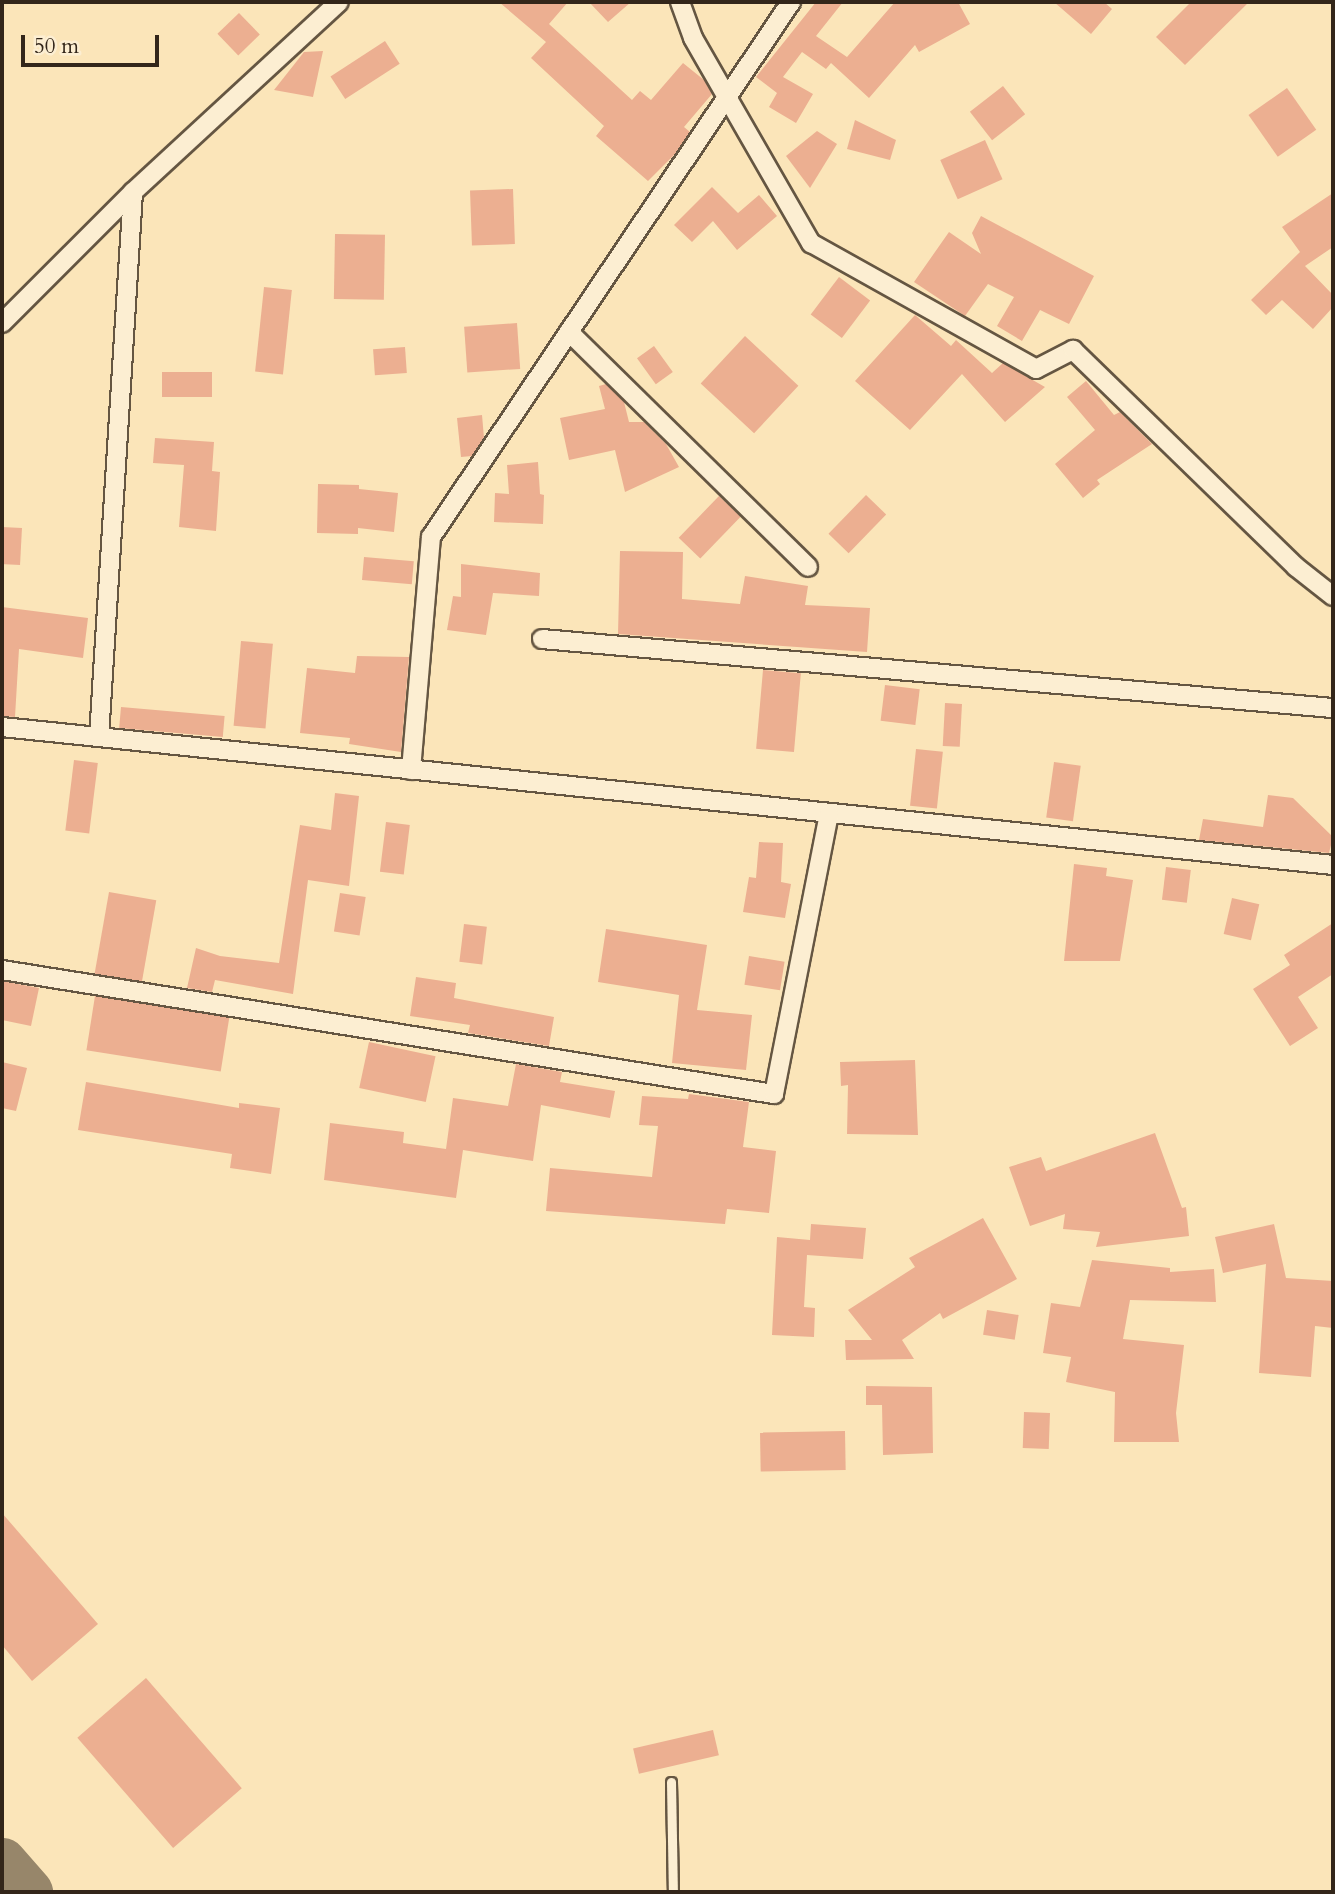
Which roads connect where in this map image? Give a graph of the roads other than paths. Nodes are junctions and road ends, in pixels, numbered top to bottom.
1 (339, 2) edge
2 (680, 2) edge
3 (791, 2) edge
4 (727, 96) junction
5 (133, 192) junction
6 (2, 323) edge
7 (569, 332) junction
8 (808, 567) dead end
9 (1333, 596) edge
10 (542, 639) dead end
11 (1333, 708) edge
12 (2, 727) edge
13 (99, 737) junction
14 (411, 770) junction
15 (829, 813) junction
16 (1333, 865) edge
17 (2, 970) edge
18 (671, 1782) dead end
19 (673, 1892) edge

1 - 5 street
2 - 4 street
3 - 4 street
4 - 7 street
4 - 9 street
5 - 6 street
5 - 13 street
7 - 8 street
7 - 14 street
10 - 11 street
12 - 13 street
13 - 14 street
14 - 15 street
15 - 16 street
15 - 17 street
18 - 19 lane

